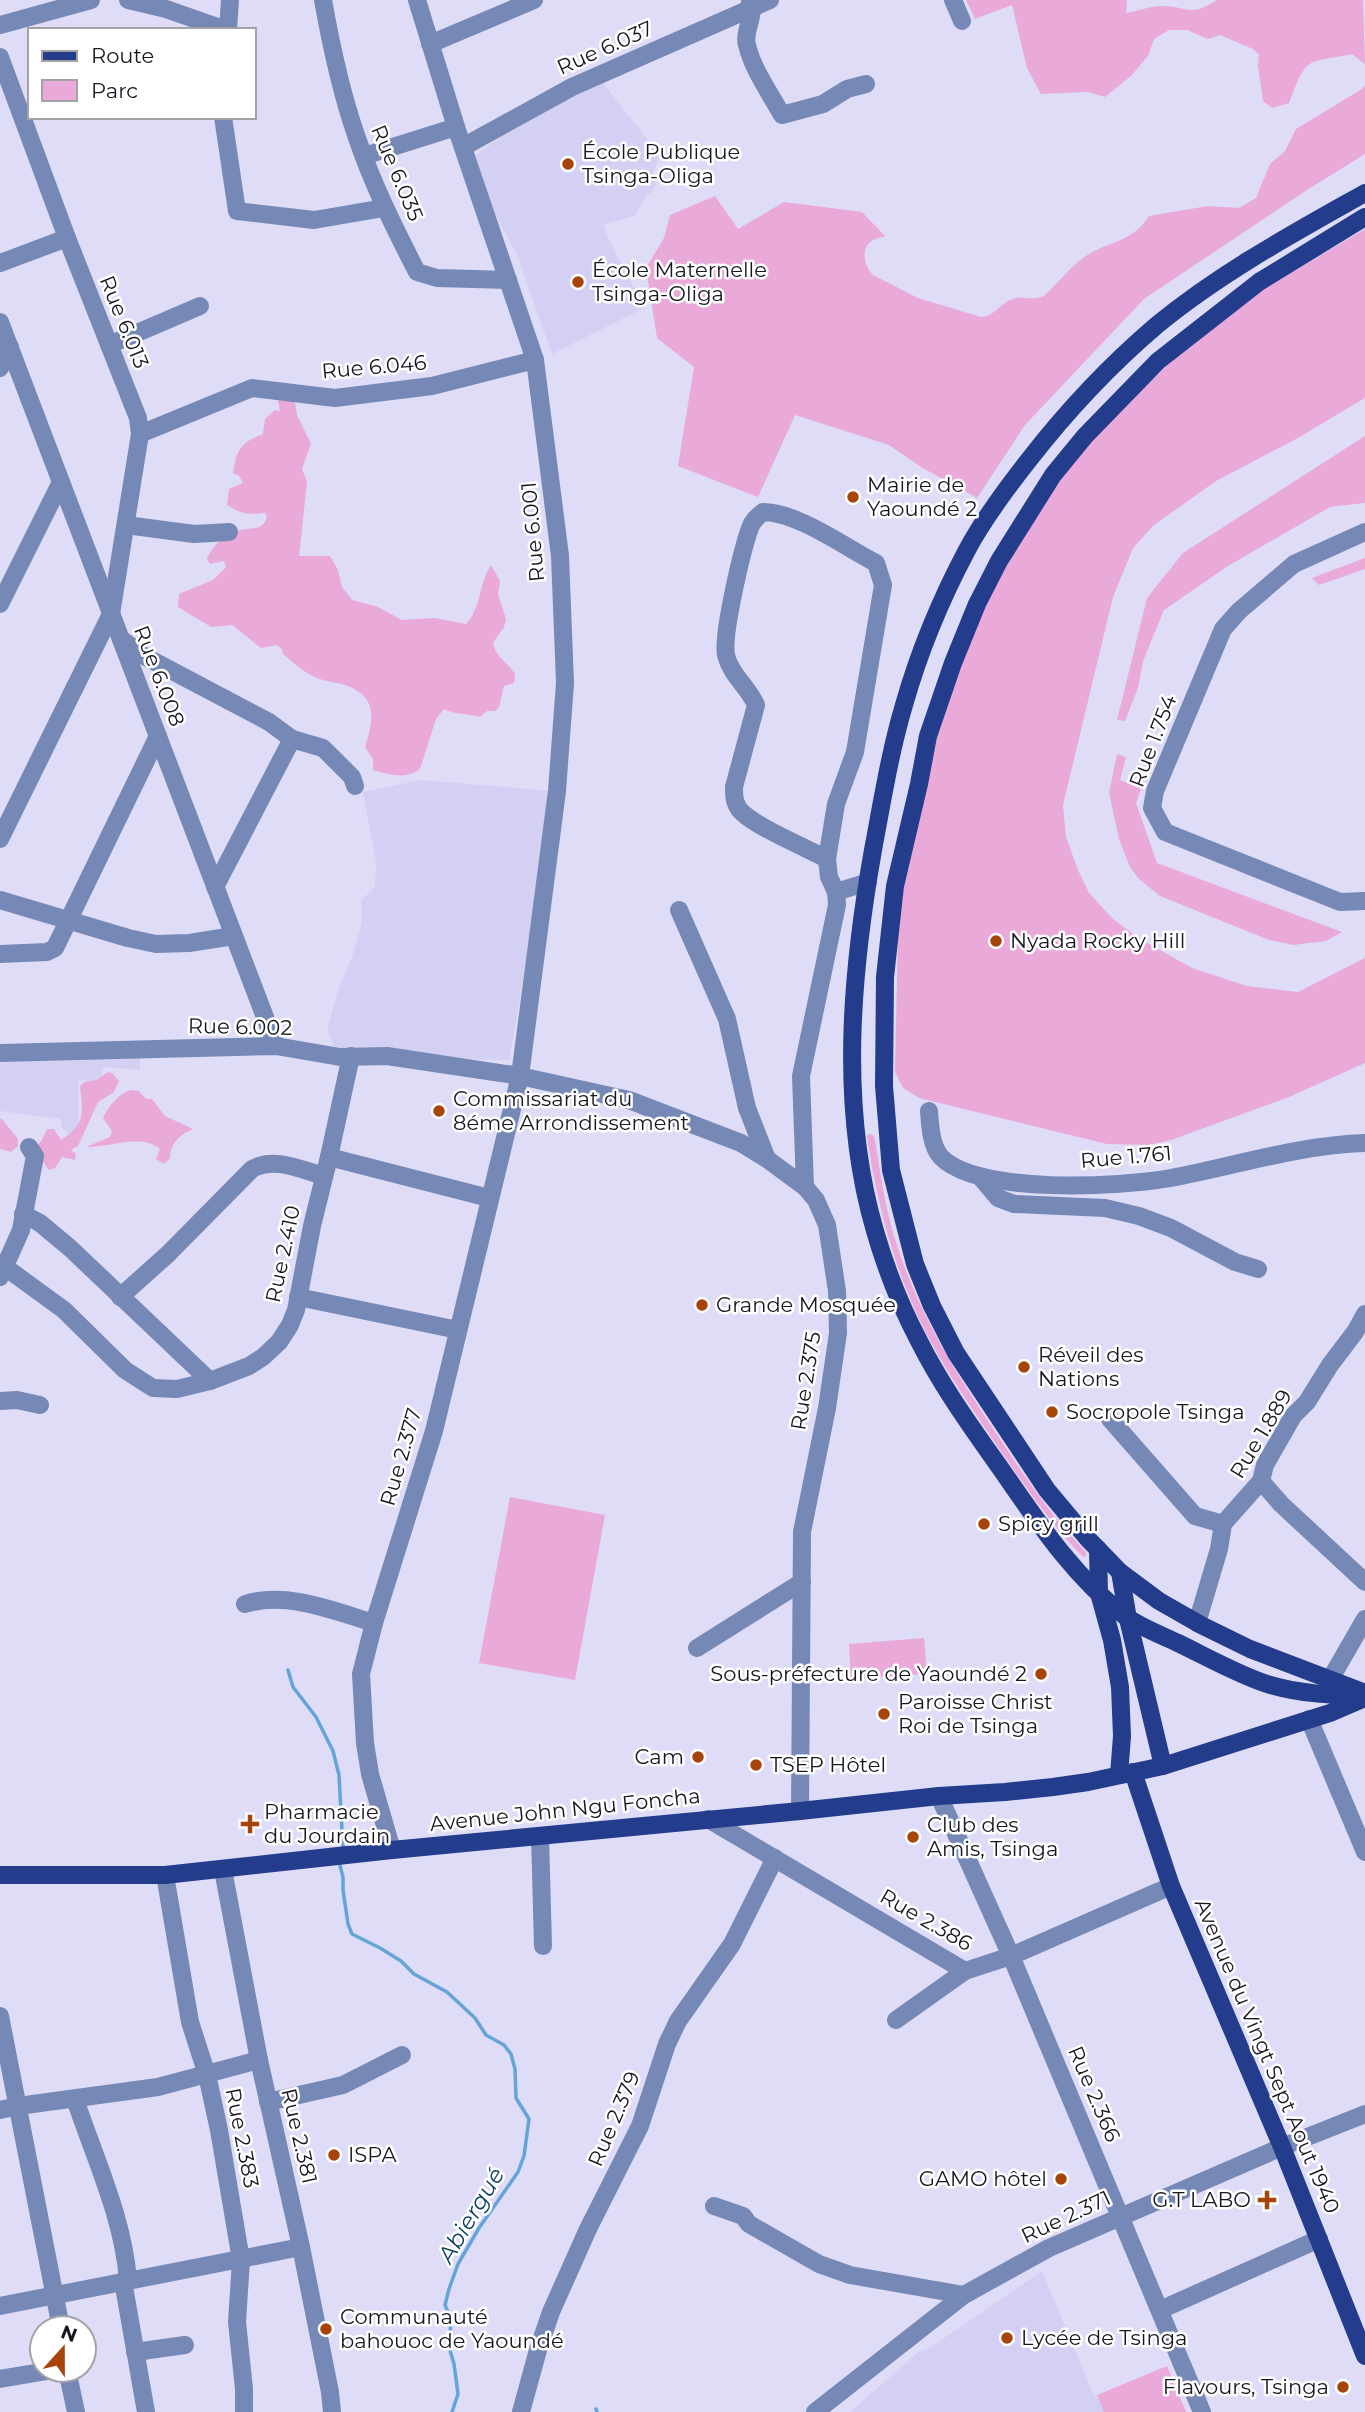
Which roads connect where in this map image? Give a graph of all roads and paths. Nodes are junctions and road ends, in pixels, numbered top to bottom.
1 (91, 0) edge
2 (128, 0) edge
3 (230, 0) edge
4 (323, 0) edge
5 (417, 0) edge
6 (534, 0) edge
7 (769, 0) edge
8 (953, 0) edge
9 (751, 4) edge
10 (962, 21) dead end
11 (0, 25) edge
12 (221, 28) edge
13 (227, 28) edge
14 (430, 44) junction
15 (0, 57) edge
16 (866, 85) dead end
17 (223, 119) edge
18 (456, 127) junction
19 (463, 147) junction
20 (364, 156) junction
21 (1365, 193) edge
22 (384, 208) junction
23 (1365, 217) edge
24 (67, 238) junction
25 (0, 263) edge
26 (508, 280) junction
27 (200, 306) dead end
28 (0, 322) edge
29 (109, 345) junction
30 (10, 347) junction
31 (535, 360) junction
32 (0, 368) edge
33 (140, 434) junction
34 (61, 482) junction
35 (126, 525) junction
36 (229, 531) dead end
37 (1365, 532) edge
38 (0, 604) edge
39 (111, 614) junction
40 (121, 639) junction
41 (158, 736) junction
42 (292, 738) junction
43 (355, 786) dead end
44 (0, 839) edge
45 (827, 859) junction
46 (868, 882) junction
47 (215, 887) junction
48 (836, 892) junction
49 (0, 900) edge
50 (1365, 901) edge
51 (679, 910) dead end
52 (67, 920) junction
53 (234, 936) junction
54 (0, 954) edge
55 (276, 1046) junction
56 (0, 1053) edge
57 (351, 1056) junction
58 (520, 1076) junction
59 (929, 1111) dead end
60 (1365, 1143) edge
61 (29, 1147) dead end
62 (329, 1157) junction
63 (767, 1159) junction
64 (324, 1176) junction
65 (982, 1179) junction
66 (805, 1187) junction
67 (489, 1198) junction
68 (23, 1214) junction
69 (1258, 1269) dead end
70 (3, 1272) edge
71 (120, 1297) junction
72 (298, 1297) junction
73 (1365, 1314) edge
74 (458, 1330) junction
75 (210, 1381) junction
76 (0, 1401) edge
77 (40, 1405) dead end
78 (1110, 1419) dead end
79 (1261, 1481) junction
80 (1223, 1524) junction
81 (1098, 1549) junction
82 (1120, 1572) junction
83 (803, 1582) junction
84 (1365, 1582) edge
85 (1099, 1592) junction
86 (245, 1604) dead end
87 (1128, 1619) junction
88 (1365, 1619) edge
89 (374, 1623) junction
90 (1197, 1623) junction
91 (697, 1648) dead end
92 (1331, 1678) junction
93 (1365, 1696) edge
94 (1309, 1719) junction
95 (1163, 1766) junction
96 (1126, 1773) junction
97 (939, 1796) junction
98 (800, 1811) junction
99 (708, 1819) junction
100 (540, 1836) junction
101 (391, 1850) junction
102 (1365, 1852) edge
103 (775, 1858) junction
104 (223, 1870) junction
105 (0, 1875) edge
106 (165, 1875) junction
107 (1171, 1886) junction
108 (543, 1946) dead end
109 (1011, 1956) junction
110 (965, 1971) junction
111 (0, 2015) edge
112 (896, 2020) dead end
113 (402, 2055) dead end
114 (259, 2060) junction
115 (206, 2075) junction
116 (75, 2099) junction
117 (268, 2102) junction
118 (18, 2106) junction
119 (0, 2110) edge
120 (1365, 2114) edge
121 (1282, 2147) junction
122 (714, 2206) dead end
123 (1120, 2216) junction
124 (1319, 2239) junction
125 (301, 2247) junction
126 (241, 2260) junction
127 (125, 2281) junction
128 (55, 2294) junction
129 (964, 2295) junction
130 (0, 2306) edge
131 (1160, 2310) junction
132 (59, 2314) edge
133 (1361, 2333) edge
134 (185, 2345) dead end
135 (135, 2352) junction
136 (1365, 2356) edge
137 (28, 2374) edge
138 (0, 2379) edge
139 (70, 2384) edge
140 (76, 2412) edge
141 (146, 2412) edge
142 (244, 2412) edge
143 (332, 2412) edge
144 (521, 2412) edge
145 (815, 2412) edge
146 (1202, 2412) edge

1 - 11 street
2 - 12 street
3 - 13 street
4 - 20 street, Rue 6.035
5 - 14 street, Rue 6.001
6 - 14 street
7 - 9 street, Rue 6.037
8 - 10 street
9 - 16 street
9 - 19 street, Rue 6.037
14 - 18 street, Rue 6.001
15 - 24 street, Rue 6.013
17 - 22 street
18 - 19 street, Rue 6.001
18 - 20 street
19 - 26 street, Rue 6.001
20 - 22 street, Rue 6.035
21 - 46 main road
22 - 26 street, Rue 6.035
23 - 81 main road
24 - 25 street
24 - 29 street, Rue 6.013
26 - 31 street, Rue 6.001
27 - 29 street
28 - 30 street, Rue 6.008
29 - 33 street, Rue 6.013
30 - 32 street
30 - 34 street, Rue 6.008
31 - 33 street, Rue 6.046
31 - 58 street, Rue 6.001
33 - 35 street, Rue 6.013
34 - 38 street
34 - 39 street, Rue 6.008
35 - 36 street
35 - 39 street, Rue 6.013
37 - 50 street, Rue 1.754
39 - 40 street, Rue 6.008
39 - 44 street
40 - 41 street, Rue 6.008
40 - 42 street
41 - 47 street, Rue 6.008
41 - 52 street
42 - 43 street
42 - 47 street
45 - 45 street
45 - 48 street
46 - 48 street
46 - 85 main road
47 - 53 street, Rue 6.008
48 - 66 street
49 - 52 street
51 - 63 street
52 - 53 street
52 - 54 street
53 - 55 street, Rue 6.008
55 - 56 street, Rue 6.002
55 - 57 street, Rue 6.002
57 - 58 street, Rue 6.002
57 - 62 street, Rue 2.410
58 - 63 street, Rue 2.375
58 - 67 street, Rue 2.377
59 - 65 street, Rue 1.761
60 - 65 street, Rue 1.761
61 - 68 street
62 - 64 street, Rue 2.410
62 - 67 street
63 - 66 street, Rue 2.375
64 - 71 street
64 - 72 street, Rue 2.410
65 - 69 street
66 - 83 street, Rue 2.375
67 - 74 street, Rue 2.377
68 - 70 street
68 - 71 street
70 - 75 street, Rue 2.410
71 - 75 street
72 - 74 street
72 - 75 street, Rue 2.410
73 - 79 street, Rue 1.889
74 - 89 street, Rue 2.377
76 - 77 street
78 - 80 street
79 - 80 street, Rue 1.889
79 - 84 street
80 - 90 street
81 - 82 main road
81 - 85 main road
82 - 87 main road
82 - 90 main road
83 - 91 street
83 - 98 street, Rue 2.375
85 - 87 main road
85 - 96 main road
86 - 89 street
87 - 93 main road
87 - 95 main road
88 - 92 street
89 - 101 street, Rue 2.377
90 - 92 main road
92 - 93 main road
93 - 94 main road, Avenue John Ngu Foncha
94 - 95 main road, Avenue John Ngu Foncha
94 - 102 street
95 - 96 main road, Avenue John Ngu Foncha
96 - 97 main road, Avenue John Ngu Foncha
96 - 107 main road, Avenue du Vingt Sept Aout 1940
97 - 98 main road, Avenue John Ngu Foncha
97 - 109 street, Rue 2.366
98 - 99 main road, Avenue John Ngu Foncha
99 - 100 main road, Avenue John Ngu Foncha
99 - 103 street, Rue 2.386
100 - 101 main road, Avenue John Ngu Foncha
100 - 108 street
101 - 104 main road, Avenue John Ngu Foncha
103 - 110 street, Rue 2.386
103 - 144 street, Rue 2.379
104 - 106 main road, Avenue John Ngu Foncha
104 - 114 street, Rue 2.381
105 - 106 main road, Avenue John Ngu Foncha
106 - 115 street, Rue 2.383
107 - 109 street, Rue 2.386
107 - 121 main road, Avenue du Vingt Sept Aout 1940
109 - 110 street, Rue 2.386
109 - 123 street, Rue 2.366
110 - 112 street
111 - 118 street
113 - 117 street
114 - 115 street
114 - 117 street, Rue 2.381
115 - 116 street
115 - 126 street, Rue 2.383
116 - 118 street
116 - 127 street
117 - 125 street, Rue 2.381
118 - 119 street
118 - 128 street
120 - 121 street, Rue 2.371
121 - 123 street, Rue 2.371
121 - 124 main road, Avenue du Vingt Sept Aout 1940
122 - 129 street
123 - 129 street, Rue 2.371
123 - 131 street, Rue 2.366
124 - 131 street
124 - 133 main road, Avenue du Vingt Sept Aout 1940
125 - 126 street
125 - 143 street, Rue 2.381
126 - 127 street
126 - 142 street, Rue 2.383
127 - 128 street
127 - 135 street
128 - 130 street
128 - 132 street
129 - 145 street, Rue 2.371
131 - 146 street, Rue 2.366
133 - 136 main road, Avenue du Vingt Sept Aout 1940
134 - 135 street
135 - 141 street
137 - 138 street
139 - 140 street

